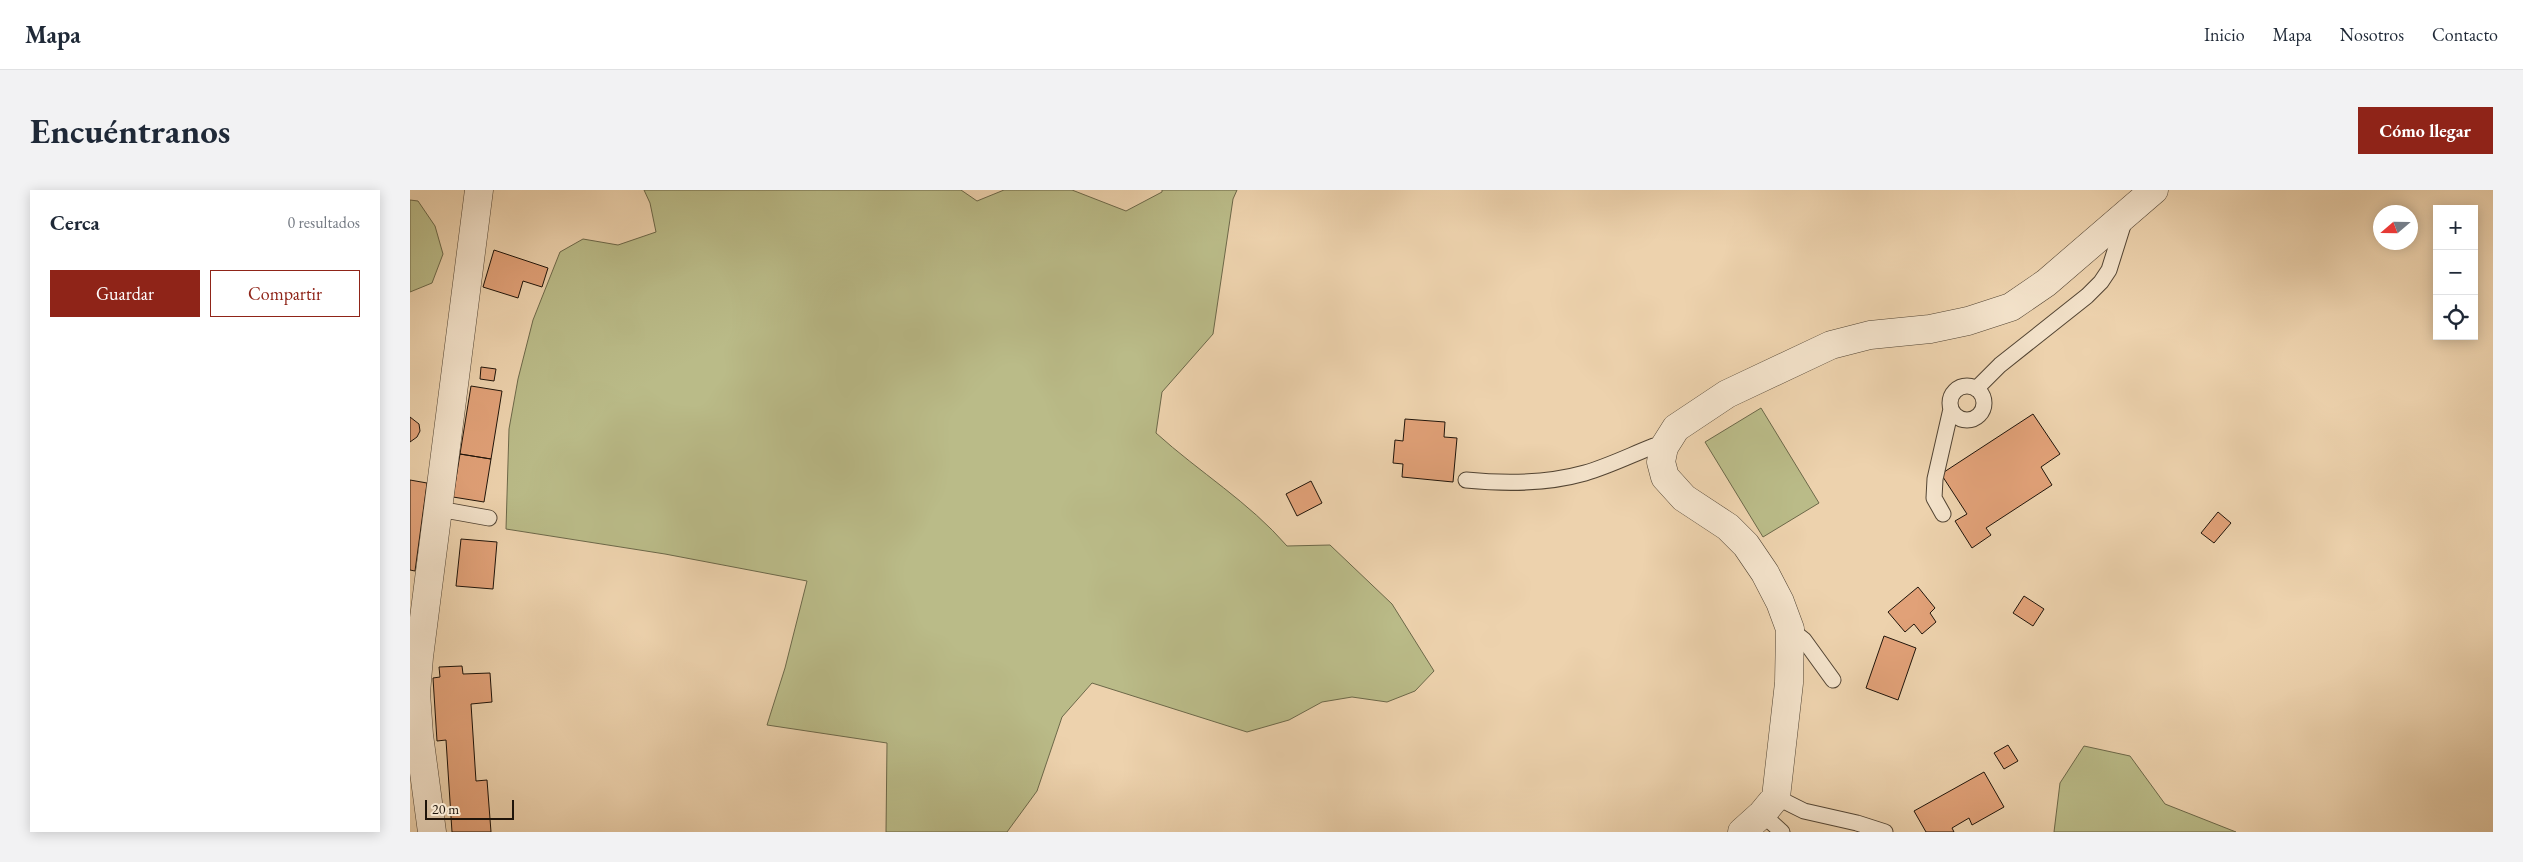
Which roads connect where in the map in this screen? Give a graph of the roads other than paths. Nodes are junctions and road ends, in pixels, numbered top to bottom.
1 (479, 190) edge
2 (2154, 190) edge
3 (2126, 216) junction
4 (1976, 388) junction
5 (1951, 409) junction
6 (1664, 447) junction
7 (1466, 480) dead end
8 (439, 509) junction
9 (1943, 514) dead end
10 (489, 518) dead end
11 (1790, 630) junction
12 (414, 657) edge
13 (1833, 680) dead end
14 (1769, 805) junction
15 (432, 832) edge
16 (1742, 832) edge
17 (1782, 832) edge
18 (1884, 832) edge

1 - 8 street
2 - 3 street
3 - 4 lane
3 - 6 street
4 - 5 lane
4 - 5 lane
5 - 9 lane
6 - 7 lane
6 - 11 street
8 - 10 lane
8 - 12 street
11 - 13 lane
11 - 14 street
12 - 15 street
14 - 16 street
14 - 17 lane
14 - 18 lane

